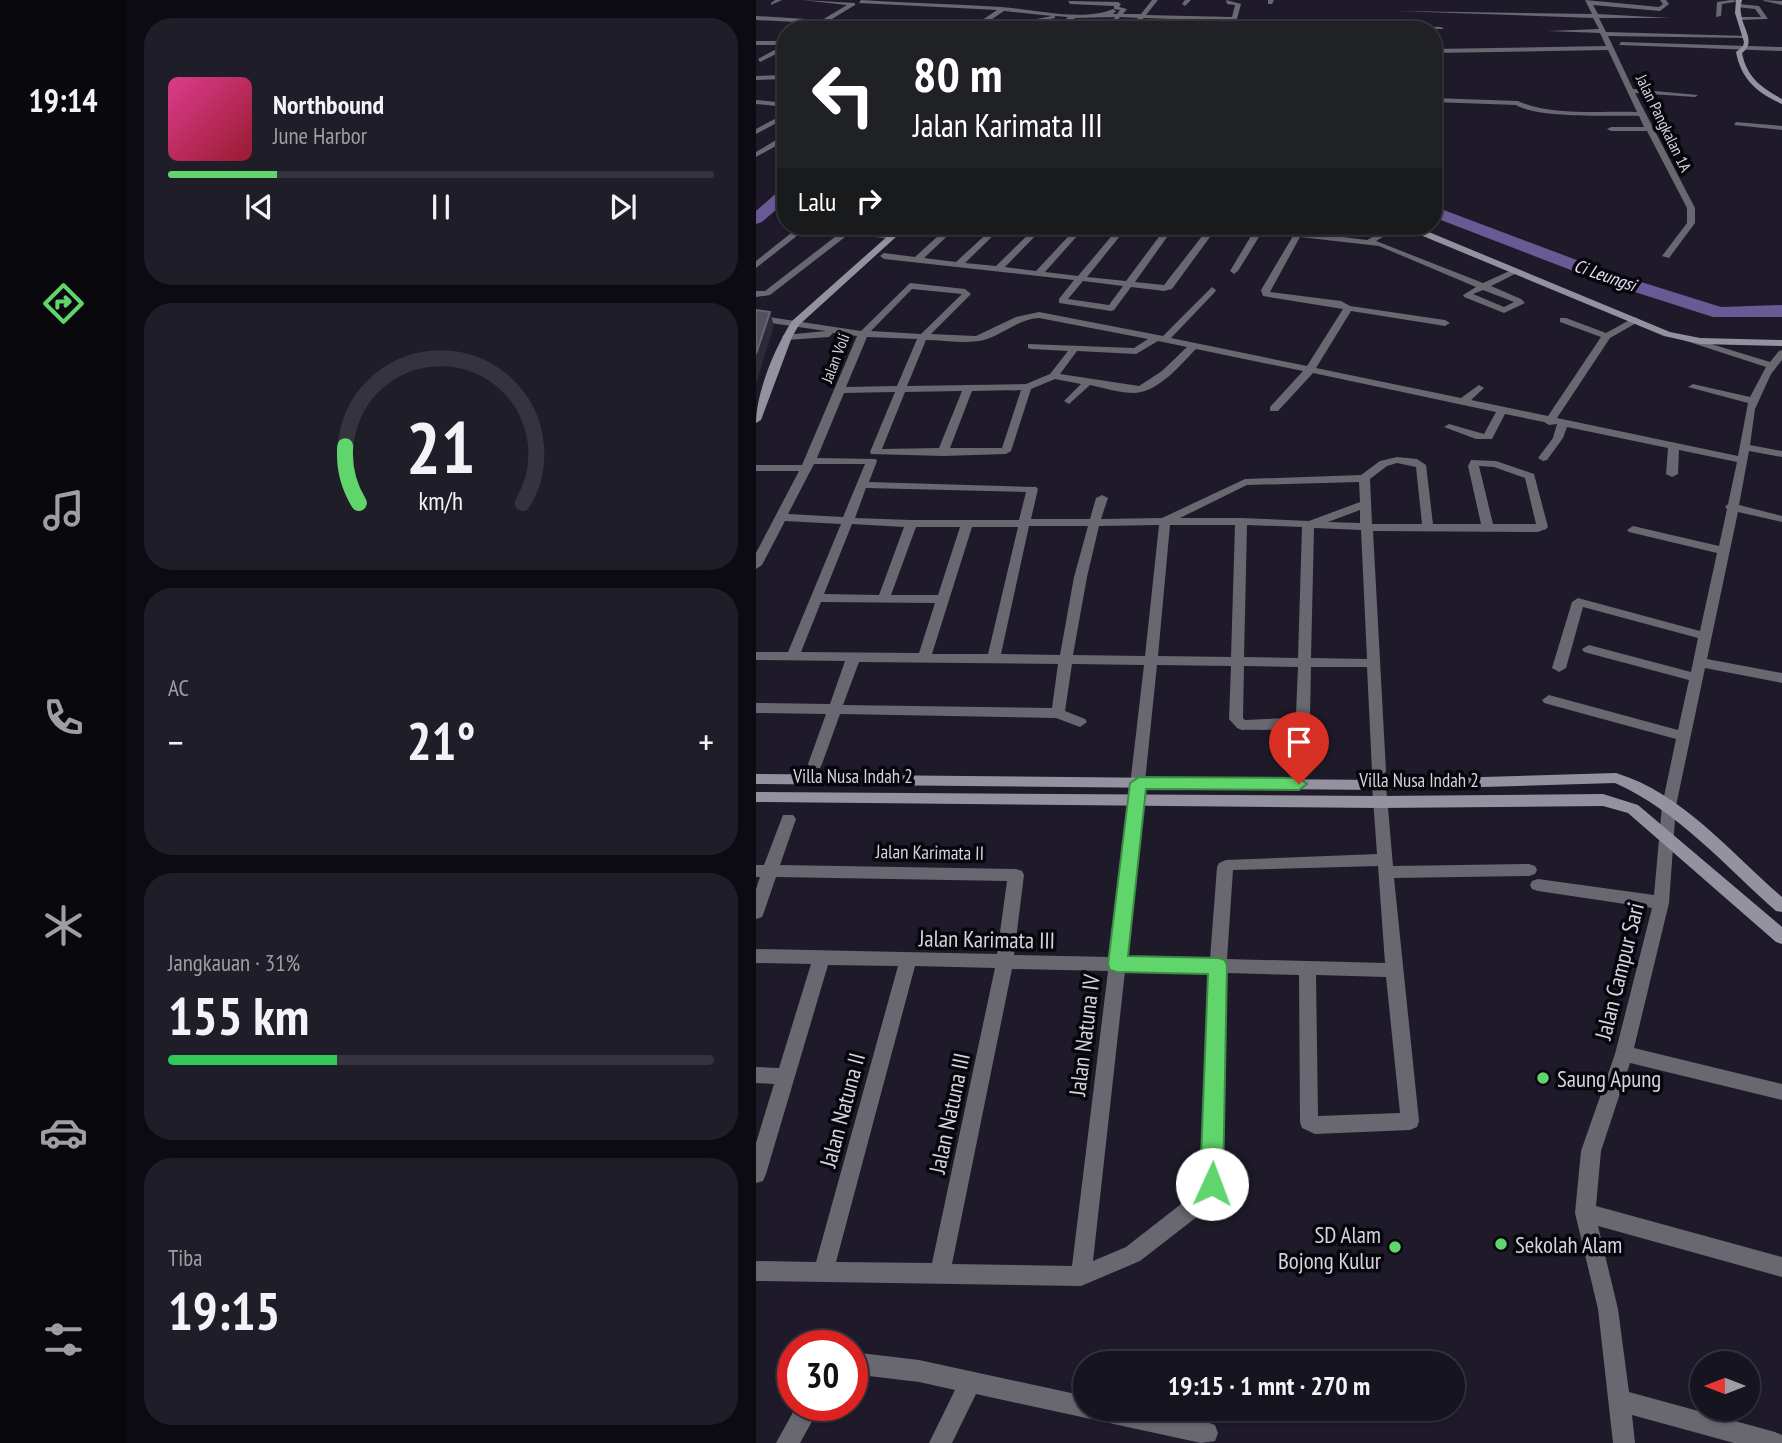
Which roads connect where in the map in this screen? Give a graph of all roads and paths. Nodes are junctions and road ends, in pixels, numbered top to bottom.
1 (804, 0) edge
2 (956, 0) edge
3 (965, 0) edge
4 (1229, 0) edge
5 (1400, 0) edge
6 (1663, 0) edge
7 (1766, 0) edge
8 (863, 1) edge
9 (1071, 1) edge
10 (1091, 1) edge
11 (1152, 2) edge
12 (1589, 3) edge
13 (1738, 3) edge
14 (1782, 3) edge
15 (853, 4) junction
16 (1130, 4) dead end
17 (1140, 4) dead end
18 (946, 6) junction
19 (1117, 6) junction
20 (1579, 6) dead end
21 (1439, 7) dead end
22 (995, 9) junction
23 (1003, 9) junction
24 (1660, 9) junction
25 (1419, 11) dead end
26 (938, 12) dead end
27 (1399, 13) junction
28 (1054, 14) junction
29 (1478, 14) junction
30 (1561, 14) junction
31 (1595, 14) junction
32 (1106, 15) junction
33 (1073, 16) junction
34 (1119, 16) junction
35 (1718, 16) dead end
36 (930, 17) dead end
37 (1142, 17) junction
38 (756, 18) edge
39 (1667, 18) junction
40 (1235, 19) joint
41 (1739, 19) junction
42 (796, 21) edge
43 (826, 21) edge
44 (924, 21) edge
45 (985, 21) edge
46 (1045, 21) edge
47 (1068, 21) edge
48 (1114, 21) edge
49 (1137, 21) edge
50 (1402, 21) edge
51 (1429, 21) dead end
52 (1546, 21) dead end
53 (1598, 23) junction
54 (1475, 27) dead end
55 (1551, 31) dead end
56 (1603, 32) junction
57 (1646, 35) junction
58 (1668, 35) junction
59 (1745, 36) junction
60 (756, 43) edge
61 (777, 44) edge
62 (1610, 46) junction
63 (1744, 48) junction
64 (777, 49) edge
65 (1782, 49) edge
66 (1442, 51) edge
67 (758, 60) edge
68 (756, 77) edge
69 (777, 77) edge
70 (1631, 91) junction
71 (1695, 95) dead end
72 (1442, 100) edge
73 (756, 102) edge
74 (1782, 102) edge
75 (777, 104) edge
76 (1641, 114) junction
77 (777, 120) edge
78 (1780, 123) edge
79 (1736, 124) dead end
80 (1611, 129) dead end
81 (1648, 129) junction
82 (756, 132) edge
83 (777, 143) edge
84 (756, 149) edge
85 (765, 150) junction
86 (756, 155) edge
87 (794, 235) edge
88 (842, 235) edge
89 (883, 235) edge
90 (944, 235) edge
91 (990, 235) edge
92 (1032, 235) edge
93 (1074, 235) edge
94 (1116, 235) edge
95 (1164, 235) edge
96 (1207, 235) edge
97 (1256, 235) edge
98 (1297, 235) edge
99 (1329, 235) edge
100 (1382, 235) edge
101 (1428, 235) edge
102 (892, 237) joint
103 (1370, 242) junction
104 (884, 256) dead end
105 (1666, 256) dead end
106 (918, 259) junction
107 (959, 264) junction
108 (756, 265) edge
109 (999, 268) junction
110 (1234, 271) dead end
111 (1517, 271) junction
112 (1039, 273) junction
113 (1079, 278) junction
114 (1128, 284) junction
115 (1483, 287) junction
116 (1212, 290) dead end
117 (756, 294) edge
118 (1348, 308) junction
119 (756, 318) edge
120 (1563, 320) dead end
121 (1635, 320) junction
122 (795, 323) junction
123 (1445, 323) dead end
124 (844, 333) junction
125 (863, 334) junction
126 (1607, 336) junction
127 (787, 337) junction
128 (922, 338) junction
129 (1682, 338) junction
130 (1159, 339) junction
131 (1782, 344) edge
132 (1031, 346) dead end
133 (1192, 347) junction
134 (1074, 349) junction
135 (1778, 362) edge
136 (1310, 370) junction
137 (1054, 376) junction
138 (1088, 383) junction
139 (1027, 387) junction
140 (1693, 387) dead end
141 (968, 388) junction
142 (1479, 388) dead end
143 (901, 389) junction
144 (841, 390) junction
145 (1069, 401) dead end
146 (1754, 401) junction
147 (1461, 403) junction
148 (760, 405) edge
149 (1275, 409) dead end
150 (1501, 412) junction
151 (756, 420) edge
152 (1549, 422) junction
153 (1562, 424) junction
154 (1448, 427) dead end
155 (1674, 446) junction
156 (943, 453) junction
157 (1742, 453) junction
158 (1782, 454) edge
159 (1543, 458) dead end
160 (808, 464) junction
161 (756, 468) edge
162 (1672, 474) dead end
163 (1364, 478) junction
164 (861, 485) junction
165 (1102, 498) dead end
166 (1364, 504) junction
167 (1731, 507) junction
168 (779, 517) junction
169 (1782, 519) edge
170 (1093, 520) junction
171 (846, 521) junction
172 (1165, 521) junction
173 (1241, 521) junction
174 (1026, 522) junction
175 (967, 523) junction
176 (911, 524) junction
177 (1308, 525) junction
178 (1365, 527) junction
179 (1428, 527) junction
180 (1488, 527) junction
181 (1633, 530) dead end
182 (1723, 551) junction
183 (756, 565) edge
184 (816, 598) junction
185 (884, 598) junction
186 (943, 599) junction
187 (1705, 636) junction
188 (1589, 649) dead end
189 (793, 655) junction
190 (756, 656) edge
191 (854, 656) junction
192 (924, 657) junction
193 (994, 657) junction
194 (1065, 659) junction
195 (1152, 660) junction
196 (1236, 660) junction
197 (1303, 661) junction
198 (1699, 662) junction
199 (1374, 663) junction
200 (1559, 668) dead end
201 (1696, 678) junction
202 (1782, 678) edge
203 (1549, 700) dead end
204 (756, 708) edge
205 (835, 711) junction
206 (1058, 713) junction
207 (1080, 722) dead end
208 (1684, 736) junction
209 (815, 764) dead end
210 (1379, 778) junction
211 (756, 779) edge
212 (1138, 792) junction
213 (756, 797) edge
214 (1380, 802) junction
215 (1669, 806) junction
216 (788, 820) dead end
217 (1667, 838) junction
218 (1385, 866) junction
219 (1529, 870) dead end
220 (763, 871) edge
221 (1538, 885) dead end
222 (1661, 903) junction
223 (1782, 906) edge
224 (756, 912) edge
225 (1782, 937) edge
226 (756, 956) edge
227 (821, 959) junction
228 (908, 960) junction
229 (1005, 961) junction
230 (1117, 964) junction
231 (1218, 966) junction
232 (1307, 968) junction
233 (1394, 970) junction
234 (1624, 1054) junction
235 (756, 1075) edge
236 (787, 1077) junction
237 (1782, 1092) edge
238 (756, 1174) edge
239 (1585, 1213) junction
240 (1782, 1267) edge
241 (756, 1271) edge
242 (823, 1272) junction
243 (940, 1274) junction
244 (1081, 1276) junction
245 (868, 1365) edge
246 (970, 1382) junction
247 (1621, 1401) junction
248 (1073, 1404) edge
249 (800, 1421) edge
250 (1150, 1421) edge
251 (1207, 1433) dead end
252 (787, 1443) edge
253 (940, 1443) edge
254 (1624, 1443) edge
255 (1775, 1443) edge

1 - 15 street
2 - 18 street
3 - 22 street
4 - 40 street
5 - 27 street
6 - 24 street
7 - 14 street
8 - 15 street
8 - 18 street
9 - 10 street
9 - 28 street
10 - 19 street
11 - 17 street
11 - 37 street
12 - 20 street
12 - 24 street
12 - 31 street, Jalan Pangkalan 1A
13 - 35 street
13 - 41 street
13 - 41 street
15 - 43 street
16 - 19 street
18 - 22 street
18 - 26 street
19 - 32 street
19 - 34 street
21 - 25 street
22 - 23 street
23 - 28 street
23 - 45 street
24 - 39 street
27 - 29 street
27 - 50 street
27 - 51 street
28 - 33 street
28 - 46 street
29 - 30 street
29 - 54 street
30 - 31 street
30 - 52 street
31 - 39 street
31 - 53 street, Jalan Pangkalan 1A
32 - 33 street
32 - 34 street
33 - 47 street
34 - 37 street
34 - 48 street
36 - 44 street
37 - 40 street
37 - 49 street
38 - 42 street
39 - 58 street
41 - 59 street
53 - 56 street, Jalan Pangkalan 1A
53 - 57 street
55 - 56 street
56 - 57 street
56 - 62 street, Jalan Pangkalan 1A
57 - 58 street
58 - 59 street
59 - 63 street
60 - 61 street
62 - 63 street
62 - 66 street
62 - 70 street, Jalan Pangkalan 1A
63 - 65 street
63 - 74 street
64 - 67 street
67 - 68 street
68 - 69 street
70 - 71 street
70 - 76 street, Jalan Pangkalan 1A
72 - 76 street
73 - 75 street
76 - 81 street, Jalan Pangkalan 1A
77 - 82 street
78 - 79 street
80 - 81 street
81 - 105 street, Jalan Pangkalan 1A
83 - 85 street
84 - 85 street
85 - 86 street
87 - 108 street
88 - 117 street
89 - 102 street
90 - 106 street
91 - 107 street
92 - 109 street
93 - 112 street
94 - 113 street
95 - 114 street
96 - 114 street
97 - 110 street
98 - 118 street
99 - 103 street
100 - 103 street
101 - 111 street
102 - 122 street
103 - 115 street
104 - 106 street
106 - 107 street
107 - 109 street
109 - 112 street
111 - 115 street
111 - 121 street
112 - 113 street
113 - 114 street
113 - 114 street
115 - 115 street
116 - 130 street
118 - 123 street
118 - 136 street
119 - 122 street
120 - 126 street
121 - 126 street
121 - 129 street
122 - 124 street
122 - 127 street
124 - 125 street
124 - 127 street
125 - 128 street
125 - 128 street, Jalan Voli
125 - 144 street, Jalan Voli
126 - 152 street
127 - 148 street
128 - 130 street
128 - 143 street
129 - 131 street
129 - 135 street
130 - 133 street
130 - 134 street
132 - 134 street
133 - 136 street
133 - 138 street
134 - 137 street
135 - 146 street, Jalan Campur Sari
136 - 147 street
136 - 149 street
137 - 138 street
137 - 139 street
138 - 145 street
139 - 141 street
139 - 156 street
140 - 146 street
141 - 143 street
141 - 156 street
142 - 147 street
143 - 144 street
143 - 156 street
144 - 160 street, Jalan Voli
146 - 157 street, Jalan Campur Sari
147 - 150 street
148 - 151 street
150 - 152 street
150 - 154 street
152 - 153 street
153 - 155 street
153 - 159 street
155 - 157 street
155 - 162 street
157 - 158 street
157 - 167 street, Jalan Campur Sari
160 - 161 street
160 - 164 street
160 - 168 street, Jalan Voli
163 - 166 street
163 - 172 street
163 - 179 street
164 - 171 street
164 - 174 street
165 - 170 street
166 - 177 street
166 - 178 street
167 - 169 street
167 - 182 street, Jalan Campur Sari
168 - 171 street
168 - 183 street, Jalan Voli
170 - 172 street
170 - 174 street
170 - 194 street
171 - 176 street
171 - 184 street
172 - 173 street
172 - 195 street, Jalan Natuna IV
173 - 177 street
173 - 196 street
174 - 175 street
174 - 193 street
175 - 176 street
175 - 186 street
176 - 185 street
177 - 178 street
177 - 197 street
178 - 179 street
178 - 199 street
179 - 180 street
180 - 180 street
181 - 182 street
182 - 187 street, Jalan Campur Sari
184 - 185 street
184 - 189 street
185 - 186 street
186 - 192 street
187 - 198 street, Jalan Campur Sari
187 - 200 street
188 - 201 street
189 - 190 street
189 - 191 street
191 - 192 street
191 - 205 street
192 - 193 street
193 - 194 street
194 - 195 street
194 - 206 street
195 - 196 street
195 - 212 street, Jalan Natuna IV
196 - 197 street
196 - 197 street
197 - 199 street
198 - 201 street, Jalan Campur Sari
198 - 202 street
199 - 210 street
201 - 208 street, Jalan Campur Sari
203 - 208 street
204 - 205 street
205 - 206 street
205 - 209 street
206 - 207 street
208 - 215 street, Jalan Campur Sari
210 - 212 street, Villa Nusa Indah 2
210 - 214 street
210 - 215 street, Villa Nusa Indah 2
211 - 212 street, Villa Nusa Indah 2
212 - 213 street, Villa Nusa Indah 2
212 - 214 street, Villa Nusa Indah 2
212 - 230 street, Jalan Natuna IV
214 - 217 street, Villa Nusa Indah 2
214 - 218 street
215 - 217 street, Jalan Campur Sari
215 - 223 street, Villa Nusa Indah 2
216 - 220 street
217 - 222 street, Jalan Campur Sari
217 - 225 street, Villa Nusa Indah 2
218 - 219 street
218 - 231 street
218 - 233 street
220 - 224 street
220 - 229 street, Jalan Karimata II
221 - 222 street
222 - 234 street, Jalan Campur Sari
226 - 227 street, Jalan Karimata III
227 - 228 street, Jalan Karimata III
227 - 236 street
228 - 229 street, Jalan Karimata III
228 - 242 street, Jalan Natuna II
229 - 230 street, Jalan Karimata III
229 - 243 street, Jalan Natuna III
230 - 231 street, Jalan Karimata III
230 - 244 street, Jalan Natuna IV
231 - 232 street, Jalan Karimata III
231 - 244 street
232 - 233 street, Jalan Karimata III
232 - 233 street
234 - 237 street
234 - 239 street, Jalan Campur Sari
235 - 236 street
236 - 238 street
239 - 240 street
239 - 247 street, Jalan Campur Sari
241 - 242 street
242 - 243 street
243 - 244 street
245 - 246 street
246 - 248 street
246 - 253 street
247 - 254 street, Jalan Campur Sari
247 - 255 street
249 - 252 street
250 - 251 street

